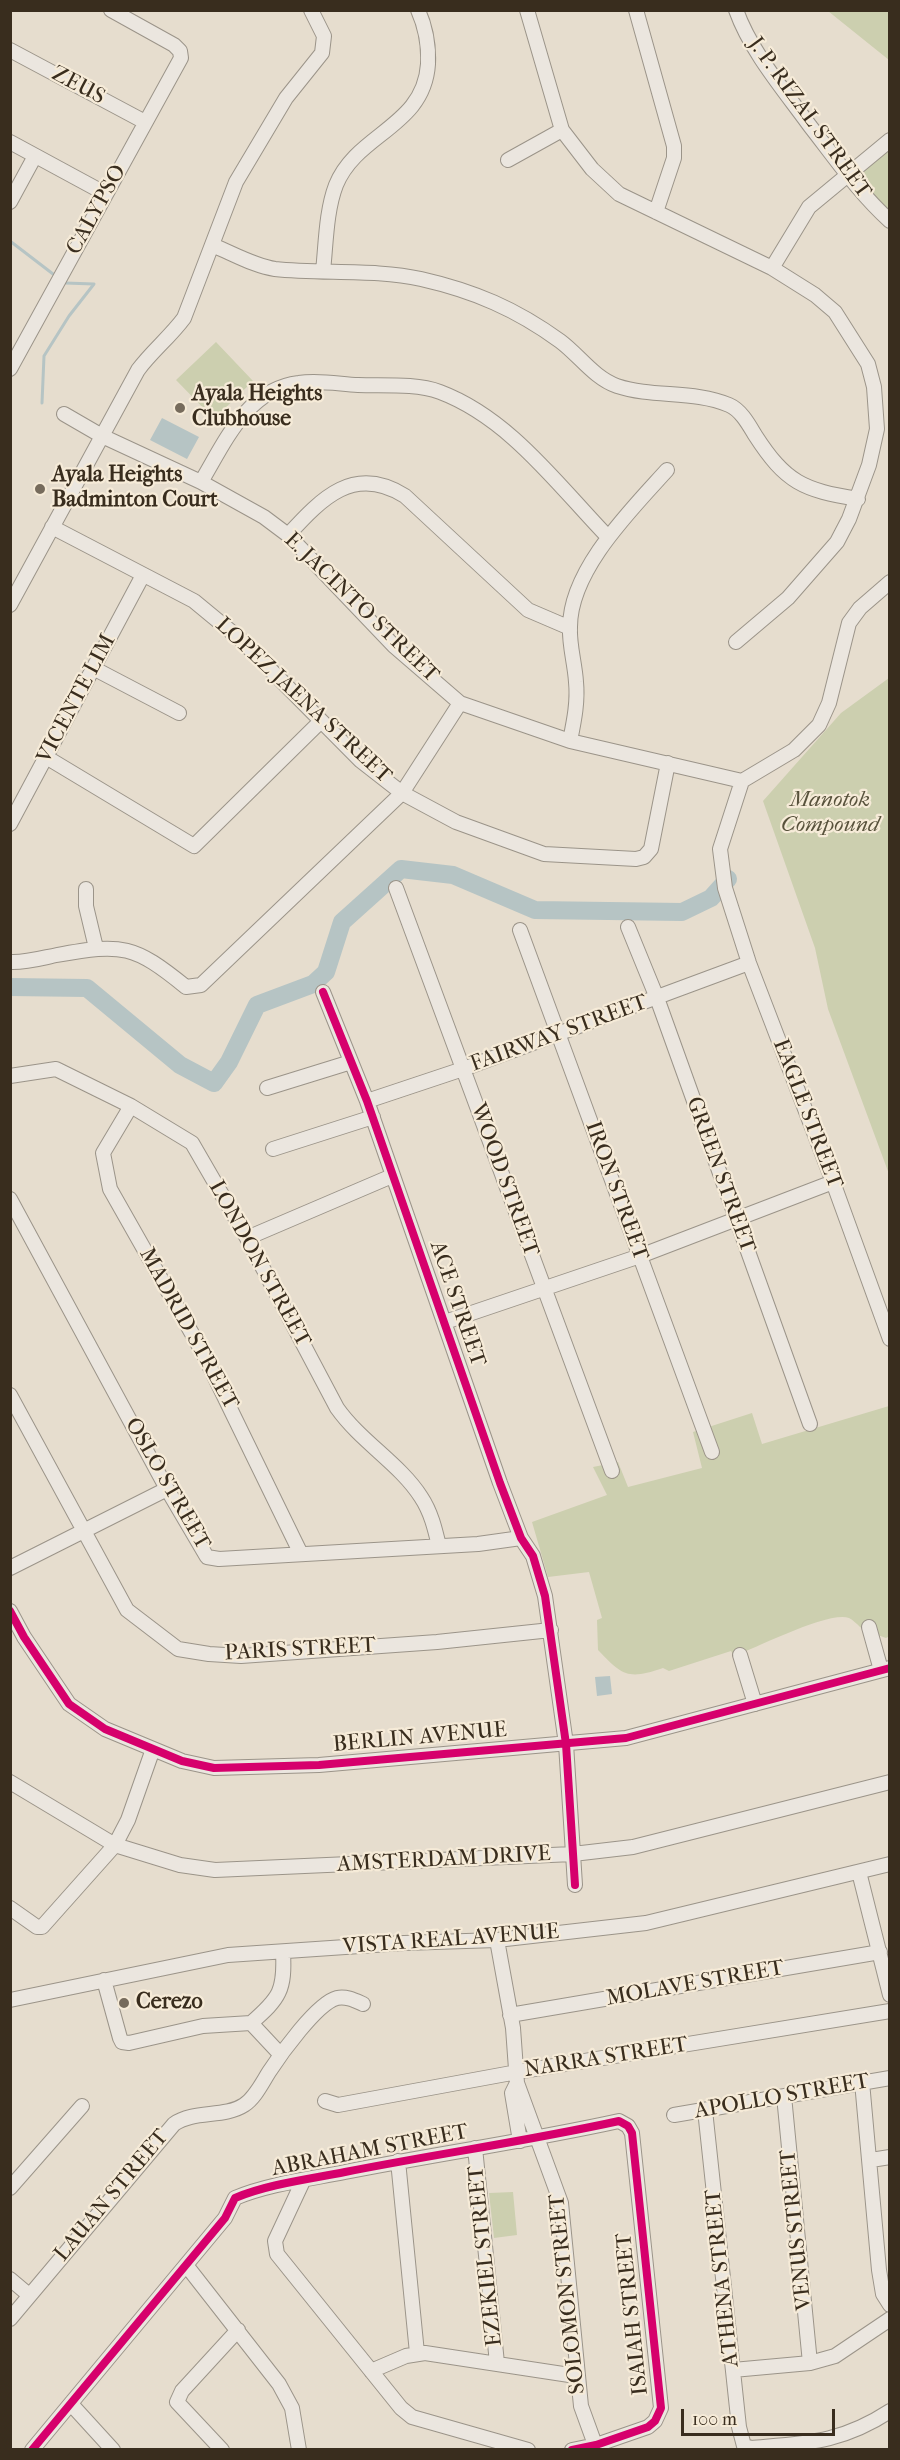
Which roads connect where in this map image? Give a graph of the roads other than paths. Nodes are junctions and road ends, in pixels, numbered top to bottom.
1 (111, 10) edge
2 (311, 10) edge
3 (418, 10) edge
4 (527, 10) edge
5 (636, 10) edge
6 (736, 10) edge
7 (10, 50) edge
8 (146, 122) junction
9 (562, 130) junction
10 (890, 140) edge
11 (10, 142) edge
12 (35, 156) junction
13 (508, 160) dead end
14 (847, 175) junction
15 (106, 194) junction
16 (10, 202) edge
17 (656, 212) junction
18 (890, 221) edge
19 (212, 245) junction
20 (772, 268) junction
21 (323, 271) junction
22 (10, 369) edge
23 (64, 414) dead end
24 (102, 436) junction
25 (667, 470) dead end
26 (201, 482) junction
27 (858, 499) junction
28 (52, 527) junction
29 (288, 535) junction
30 (607, 536) junction
31 (143, 575) junction
32 (890, 582) edge
33 (10, 605) edge
34 (570, 628) junction
35 (736, 642) dead end
36 (93, 668) junction
37 (460, 703) junction
38 (178, 713) dead end
39 (320, 722) junction
40 (570, 741) junction
41 (46, 757) junction
42 (669, 763) junction
43 (742, 781) junction
44 (402, 792) junction
45 (10, 824) edge
46 (396, 888) dead end
47 (86, 889) dead end
48 (628, 927) dead end
49 (520, 930) dead end
50 (96, 948) junction
51 (10, 962) edge
52 (749, 963) junction
53 (323, 992) dead end
54 (657, 998) junction
55 (558, 1034) junction
56 (351, 1062) junction
57 (463, 1069) junction
58 (10, 1076) edge
59 (267, 1088) dead end
60 (367, 1101) junction
61 (131, 1106) junction
62 (373, 1117) junction
63 (273, 1149) dead end
64 (392, 1176) junction
65 (833, 1182) junction
66 (10, 1199) edge
67 (735, 1217) junction
68 (247, 1238) junction
69 (640, 1256) junction
70 (545, 1290) junction
71 (445, 1322) junction
72 (890, 1339) edge
73 (10, 1395) edge
74 (810, 1424) dead end
75 (712, 1452) dead end
76 (612, 1472) dead end
77 (167, 1489) junction
78 (85, 1531) junction
79 (521, 1538) junction
80 (439, 1546) junction
81 (301, 1554) junction
82 (10, 1569) edge
83 (10, 1611) edge
84 (869, 1627) dead end
85 (551, 1630) junction
86 (740, 1655) dead end
87 (885, 1669) edge
88 (754, 1704) junction
89 (566, 1744) junction
90 (153, 1749) junction
91 (10, 1782) edge
92 (890, 1782) edge
93 (115, 1845) junction
94 (573, 1854) junction
95 (890, 1864) edge
96 (859, 1872) junction
97 (575, 1885) dead end
98 (10, 1908) edge
99 (497, 1940) junction
100 (283, 1952) junction
101 (880, 1952) junction
102 (104, 1980) junction
103 (890, 1995) edge
104 (10, 2000) edge
105 (363, 2004) dead end
106 (890, 2012) edge
107 (510, 2015) junction
108 (251, 2023) junction
109 (280, 2054) junction
110 (517, 2077) junction
111 (890, 2078) edge
112 (862, 2082) junction
113 (784, 2096) junction
114 (325, 2101) dead end
115 (82, 2106) dead end
116 (705, 2110) junction
117 (674, 2115) dead end
118 (619, 2121) joint
119 (539, 2138) junction
120 (520, 2141) junction
121 (475, 2148) junction
122 (890, 2157) edge
123 (871, 2160) junction
124 (398, 2161) junction
125 (303, 2181) junction
126 (10, 2188) edge
127 (186, 2265) junction
128 (10, 2279) edge
129 (29, 2295) junction
130 (890, 2305) edge
131 (10, 2319) edge
132 (890, 2319) edge
133 (238, 2330) junction
134 (417, 2353) junction
135 (497, 2363) junction
136 (810, 2364) junction
137 (733, 2370) junction
138 (371, 2371) junction
139 (576, 2376) junction
140 (71, 2404) junction
141 (890, 2411) edge
142 (597, 2447) edge
143 (32, 2450) edge
144 (113, 2450) edge
145 (222, 2450) edge
146 (299, 2450) edge
147 (528, 2450) edge
148 (572, 2450) edge

1 - 8 street, CALYPSO
2 - 19 street
3 - 21 street
4 - 9 street
5 - 17 street
6 - 14 street, J. P. RIZAL STREET
7 - 8 street, ZEUS
8 - 15 street, CALYPSO
9 - 13 street
9 - 17 street
10 - 14 street
11 - 12 street
12 - 15 street
12 - 16 street
14 - 18 street, J. P. RIZAL STREET
14 - 20 street
15 - 22 street, CALYPSO
17 - 20 street
19 - 21 street
19 - 24 street
20 - 27 street
21 - 27 street
23 - 24 street, E. JACINTO STREET
24 - 26 street, E. JACINTO STREET
24 - 28 street
25 - 30 street
26 - 29 street, E. JACINTO STREET
26 - 30 street
27 - 35 street
28 - 31 street, LOPEZ JAENA STREET
28 - 33 street
29 - 34 street
29 - 37 street, E. JACINTO STREET
30 - 34 street
31 - 36 street, VICENTE LIM
31 - 39 street, LOPEZ JAENA STREET
32 - 43 street
34 - 40 street
36 - 38 street
36 - 41 street, VICENTE LIM
37 - 40 street, E. JACINTO STREET
37 - 44 street
39 - 41 street
39 - 44 street, LOPEZ JAENA STREET
40 - 42 street, E. JACINTO STREET
41 - 45 street, VICENTE LIM
42 - 43 street, E. JACINTO STREET
42 - 44 street, LOPEZ JAENA STREET
43 - 52 street, EAGLE STREET
44 - 50 street
46 - 57 street, WOOD STREET
47 - 50 street
48 - 54 street, GREEN STREET
49 - 55 street, IRON STREET
50 - 51 street
52 - 54 street, FAIRWAY STREET
52 - 65 street, EAGLE STREET
53 - 56 street, ACE STREET
54 - 55 street, FAIRWAY STREET
54 - 67 street, GREEN STREET
55 - 57 street, FAIRWAY STREET
55 - 69 street, IRON STREET
56 - 59 street
56 - 60 street, ACE STREET
57 - 60 street, FAIRWAY STREET
57 - 70 street, WOOD STREET
58 - 61 street, LONDON STREET
60 - 62 street, ACE STREET
61 - 68 street, LONDON STREET
61 - 81 street, MADRID STREET
62 - 63 street
62 - 64 street, ACE STREET
64 - 68 street
64 - 71 street, ACE STREET
65 - 67 street
65 - 72 street, EAGLE STREET
66 - 77 street, OSLO STREET
67 - 69 street
67 - 74 street, GREEN STREET
68 - 80 street, LONDON STREET
69 - 70 street
69 - 75 street, IRON STREET
70 - 71 street
70 - 76 street, WOOD STREET
71 - 79 street, ACE STREET
73 - 78 street, PARIS STREET
77 - 78 street
77 - 81 street, OSLO STREET
78 - 82 street
78 - 85 street, PARIS STREET
79 - 80 street, OSLO STREET
79 - 85 street, ACE STREET
80 - 81 street, OSLO STREET
83 - 90 street, BERLIN AVENUE
84 - 87 street
85 - 89 street, ACE STREET
86 - 88 street
87 - 88 street, BERLIN AVENUE
88 - 89 street, BERLIN AVENUE
89 - 90 street, BERLIN AVENUE
89 - 94 street, ACE STREET
90 - 93 street
91 - 93 street, AMSTERDAM DRIVE
92 - 94 street, AMSTERDAM DRIVE
93 - 94 street, AMSTERDAM DRIVE
93 - 98 street
94 - 97 street, ACE STREET
95 - 96 street, VISTA REAL AVENUE
96 - 99 street, VISTA REAL AVENUE
96 - 101 street
99 - 100 street, VISTA REAL AVENUE
99 - 107 street
100 - 102 street, VISTA REAL AVENUE
100 - 108 street
101 - 103 street
101 - 107 street, MOLAVE STREET
102 - 104 street, VISTA REAL AVENUE
102 - 108 street
105 - 109 street, LAUAN STREET
106 - 110 street, NARRA STREET
107 - 110 street
108 - 109 street
109 - 129 street, LAUAN STREET
110 - 114 street, NARRA STREET
110 - 119 street, SOLOMON STREET
110 - 120 street
111 - 112 street, APOLLO STREET
112 - 113 street, APOLLO STREET
112 - 123 street
113 - 116 street, APOLLO STREET
113 - 136 street, VENUS STREET
115 - 126 street
116 - 117 street, APOLLO STREET
116 - 137 street, ATHENA STREET
118 - 119 street, ABRAHAM STREET
118 - 142 street, ISAIAH STREET
119 - 120 street, ABRAHAM STREET
119 - 139 street, SOLOMON STREET
120 - 121 street, ABRAHAM STREET
121 - 124 street, ABRAHAM STREET
121 - 135 street, EZEKIEL STREET
122 - 123 street
123 - 130 street
124 - 125 street, ABRAHAM STREET
124 - 134 street
125 - 127 street, ABRAHAM STREET
125 - 138 street
127 - 133 street
127 - 140 street, ABRAHAM STREET
128 - 129 street
129 - 131 street, LAUAN STREET
132 - 136 street
133 - 145 street
133 - 146 street
134 - 135 street
134 - 138 street
135 - 139 street
136 - 137 street
137 - 141 street, ATHENA STREET
138 - 147 street
139 - 142 street, SOLOMON STREET
140 - 143 street, ABRAHAM STREET
140 - 144 street
142 - 148 street, ISAIAH STREET

